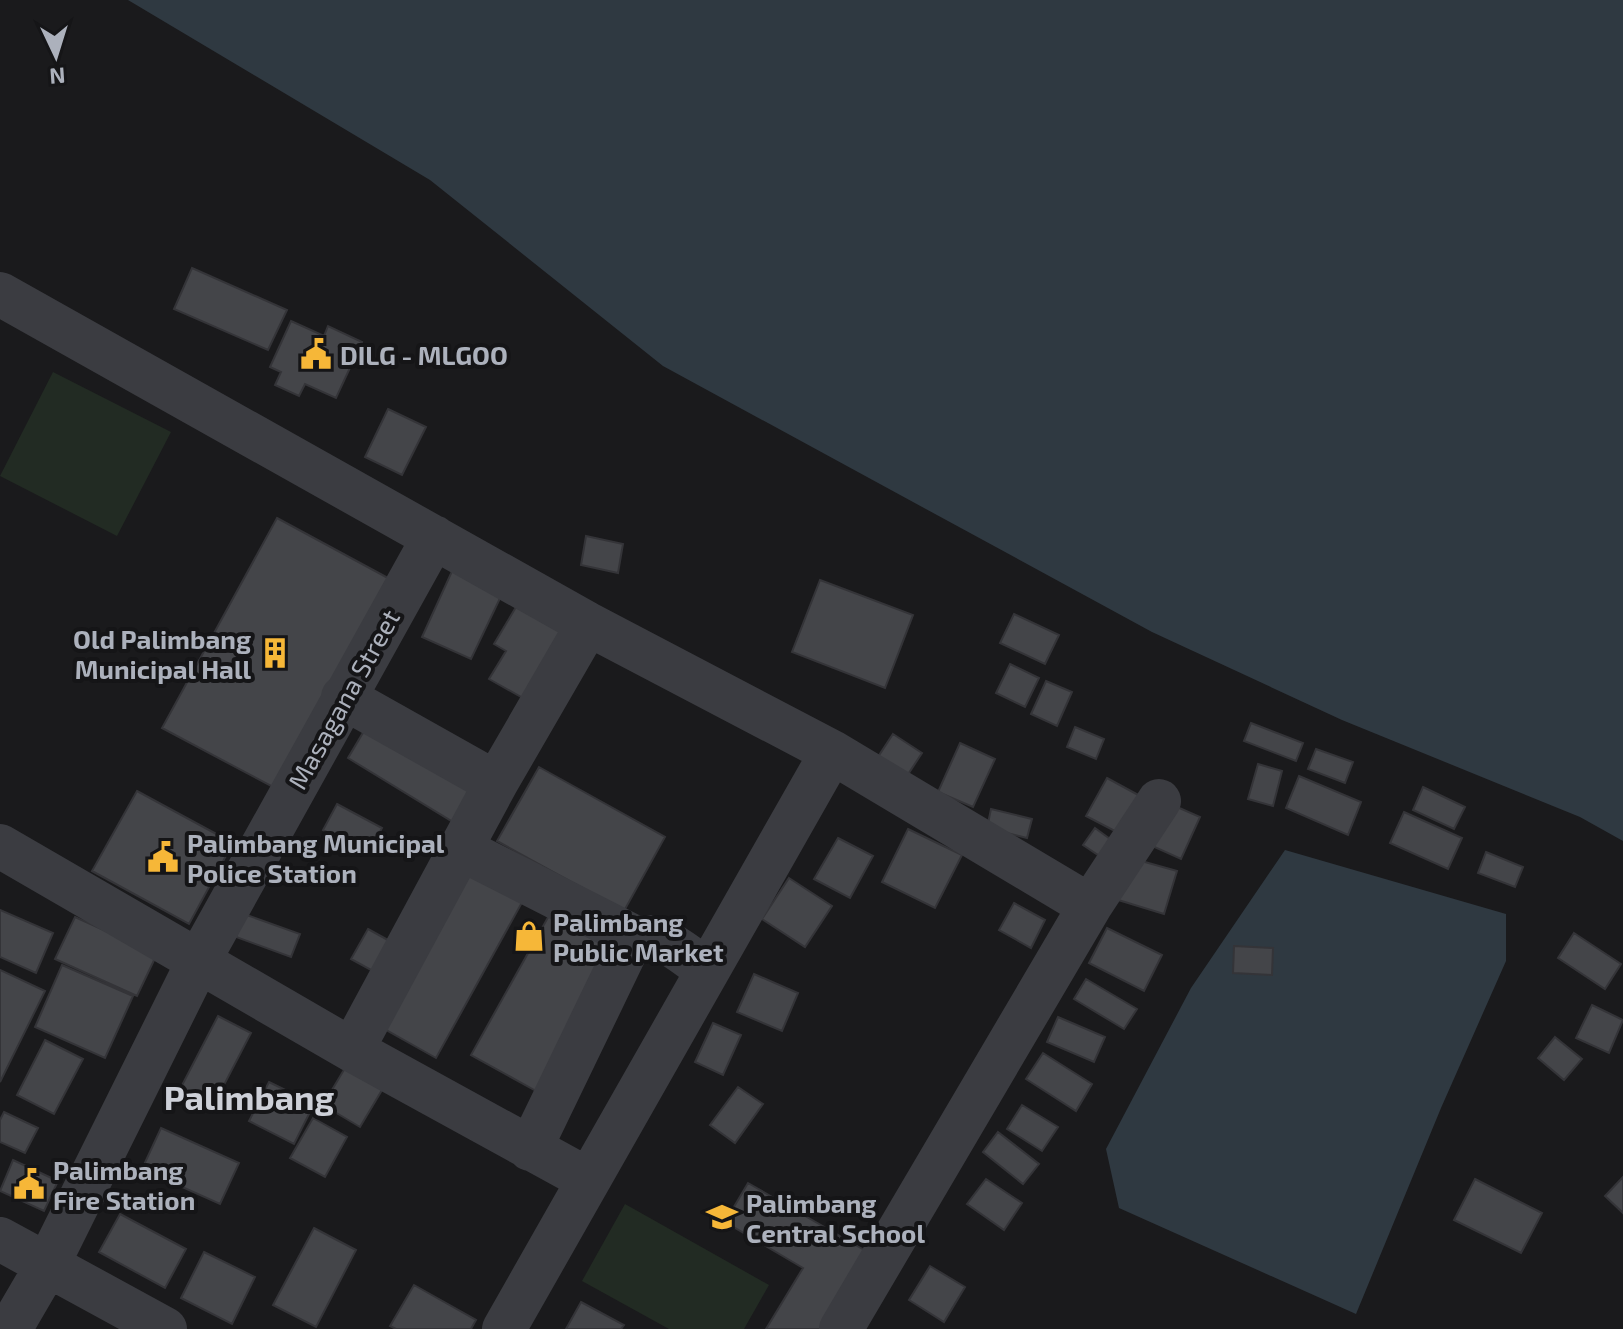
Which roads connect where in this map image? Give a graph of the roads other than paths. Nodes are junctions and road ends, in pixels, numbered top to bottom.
1 (0, 294) edge
2 (434, 537) junction
3 (588, 624) junction
4 (343, 697) junction
5 (832, 752) junction
6 (496, 783) junction
7 (1159, 801) dead end
8 (0, 846) edge
9 (461, 849) junction
10 (1090, 906) junction
11 (636, 938) junction
12 (199, 960) junction
13 (707, 970) junction
14 (352, 1050) junction
15 (530, 1149) junction
16 (587, 1179) junction
17 (0, 1239) edge
18 (48, 1264) junction
19 (10, 1329) edge
20 (165, 1329) edge
21 (504, 1329) edge
22 (841, 1329) edge

1 - 2 street
2 - 3 street
2 - 4 street, Masagana Street
3 - 5 street
3 - 6 street
4 - 6 street
4 - 12 street, Masagana Street
5 - 10 street
5 - 13 street
6 - 9 street
7 - 10 street
8 - 12 street
9 - 11 street
9 - 14 street
10 - 22 street
11 - 13 street
11 - 15 street
12 - 14 street
12 - 18 street, Masagana Street
13 - 16 street
14 - 15 street
15 - 16 street
16 - 21 street
17 - 18 street
18 - 19 street, Masagana Street
18 - 20 street

